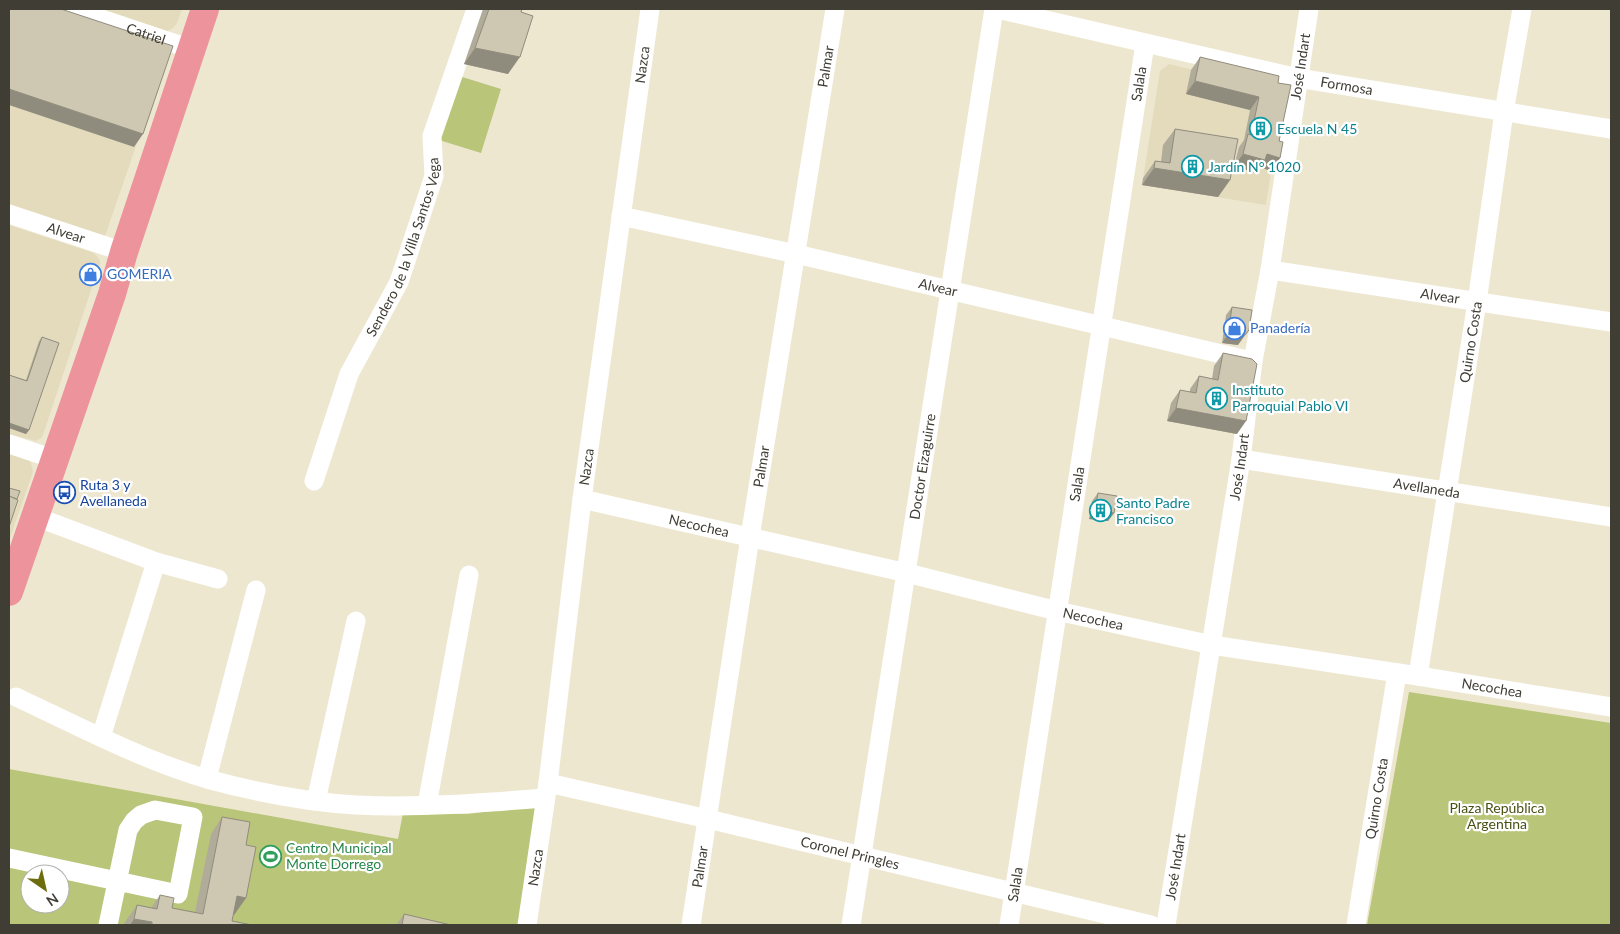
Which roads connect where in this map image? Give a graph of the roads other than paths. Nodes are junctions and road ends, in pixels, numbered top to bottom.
1 (72, 9) edge
2 (205, 9) edge
3 (476, 9) edge
4 (650, 9) edge
5 (836, 9) edge
6 (995, 9) edge
7 (1309, 9) edge
8 (1522, 9) edge
9 (1145, 44) junction
10 (191, 49) junction
11 (1298, 78) junction
12 (1504, 112) junction
13 (1611, 129) edge
14 (9, 214) edge
15 (622, 216) junction
16 (124, 252) junction
17 (796, 254) junction
18 (1270, 270) junction
19 (950, 290) junction
20 (1477, 302) junction
21 (1611, 322) edge
22 (1102, 326) junction
23 (1253, 361) junction
24 (9, 444) edge
25 (54, 459) junction
26 (1241, 459) junction
27 (314, 481) dead end
28 (1447, 490) junction
29 (582, 499) junction
30 (34, 516) junction
31 (1611, 517) edge
32 (750, 537) junction
33 (156, 562) junction
34 (907, 573) junction
35 (469, 575) dead end
36 (218, 579) dead end
37 (256, 590) dead end
38 (9, 592) edge
39 (1057, 611) junction
40 (356, 621) dead end
41 (1212, 645) junction
42 (1397, 673) junction
43 (1418, 676) junction
44 (16, 697) dead end
45 (1611, 707) edge
46 (101, 737) junction
47 (207, 778) junction
48 (546, 790) junction
49 (316, 801) junction
50 (427, 805) junction
51 (708, 819) junction
52 (862, 856) junction
53 (9, 858) edge
54 (117, 882) junction
55 (1014, 893) junction
56 (108, 925) edge
57 (527, 925) edge
58 (691, 925) edge
59 (851, 925) edge
60 (1009, 925) edge
61 (1151, 925) edge
62 (1166, 925) edge
63 (1356, 925) edge

1 - 10 street, Catriel
2 - 10 highway
3 - 27 street, Sendero de la Villa Santos Vega
4 - 15 street, Nazca
5 - 17 street, Palmar
6 - 9 street, Formosa
6 - 19 street, Doctor Eizaguirre
7 - 11 street, José Indart
8 - 12 street, Quirno Costa
9 - 11 street, Formosa
9 - 22 street, Salala
10 - 16 highway
11 - 12 street, Formosa
11 - 18 street, José Indart
12 - 13 street, Formosa
12 - 20 street, Quirno Costa
14 - 16 street, Alvear
15 - 17 street, Alvear
15 - 29 street, Nazca
16 - 25 highway
17 - 19 street, Alvear
17 - 32 street, Palmar
18 - 20 street, Alvear
18 - 23 street, José Indart
19 - 22 street, Alvear
19 - 34 street, Doctor Eizaguirre
20 - 21 street, Alvear
20 - 28 street, Quirno Costa
22 - 23 street, Alvear
22 - 39 street, Salala
23 - 26 street, José Indart
24 - 25 street
25 - 30 highway
26 - 28 street, Avellaneda
26 - 41 street, José Indart
28 - 31 street, Avellaneda
28 - 43 street, Quirno Costa
29 - 32 street, Necochea
29 - 48 street, Nazca
30 - 33 street
30 - 38 highway
32 - 34 street, Necochea
32 - 51 street, Palmar
33 - 36 street
33 - 46 street
34 - 39 street, Necochea
34 - 52 street, Doctor Eizaguirre
35 - 50 street
37 - 47 street
39 - 41 street, Necochea
39 - 55 street, Salala
40 - 49 street
41 - 42 street, Necochea
41 - 62 street, José Indart
42 - 43 street, Necochea
42 - 63 street, Quirno Costa
43 - 45 street, Necochea
44 - 46 street, Coronel Pringles
46 - 47 street, Coronel Pringles
47 - 49 street, Coronel Pringles
48 - 50 street, Coronel Pringles
48 - 51 street, Coronel Pringles
48 - 57 street, Nazca
49 - 50 street, Coronel Pringles
51 - 52 street, Coronel Pringles
51 - 58 street, Palmar
52 - 55 street, Coronel Pringles
52 - 59 street, Doctor Eizaguirre
53 - 54 street
54 - 54 street
54 - 56 street
55 - 60 street, Salala
55 - 61 street, Coronel Pringles

